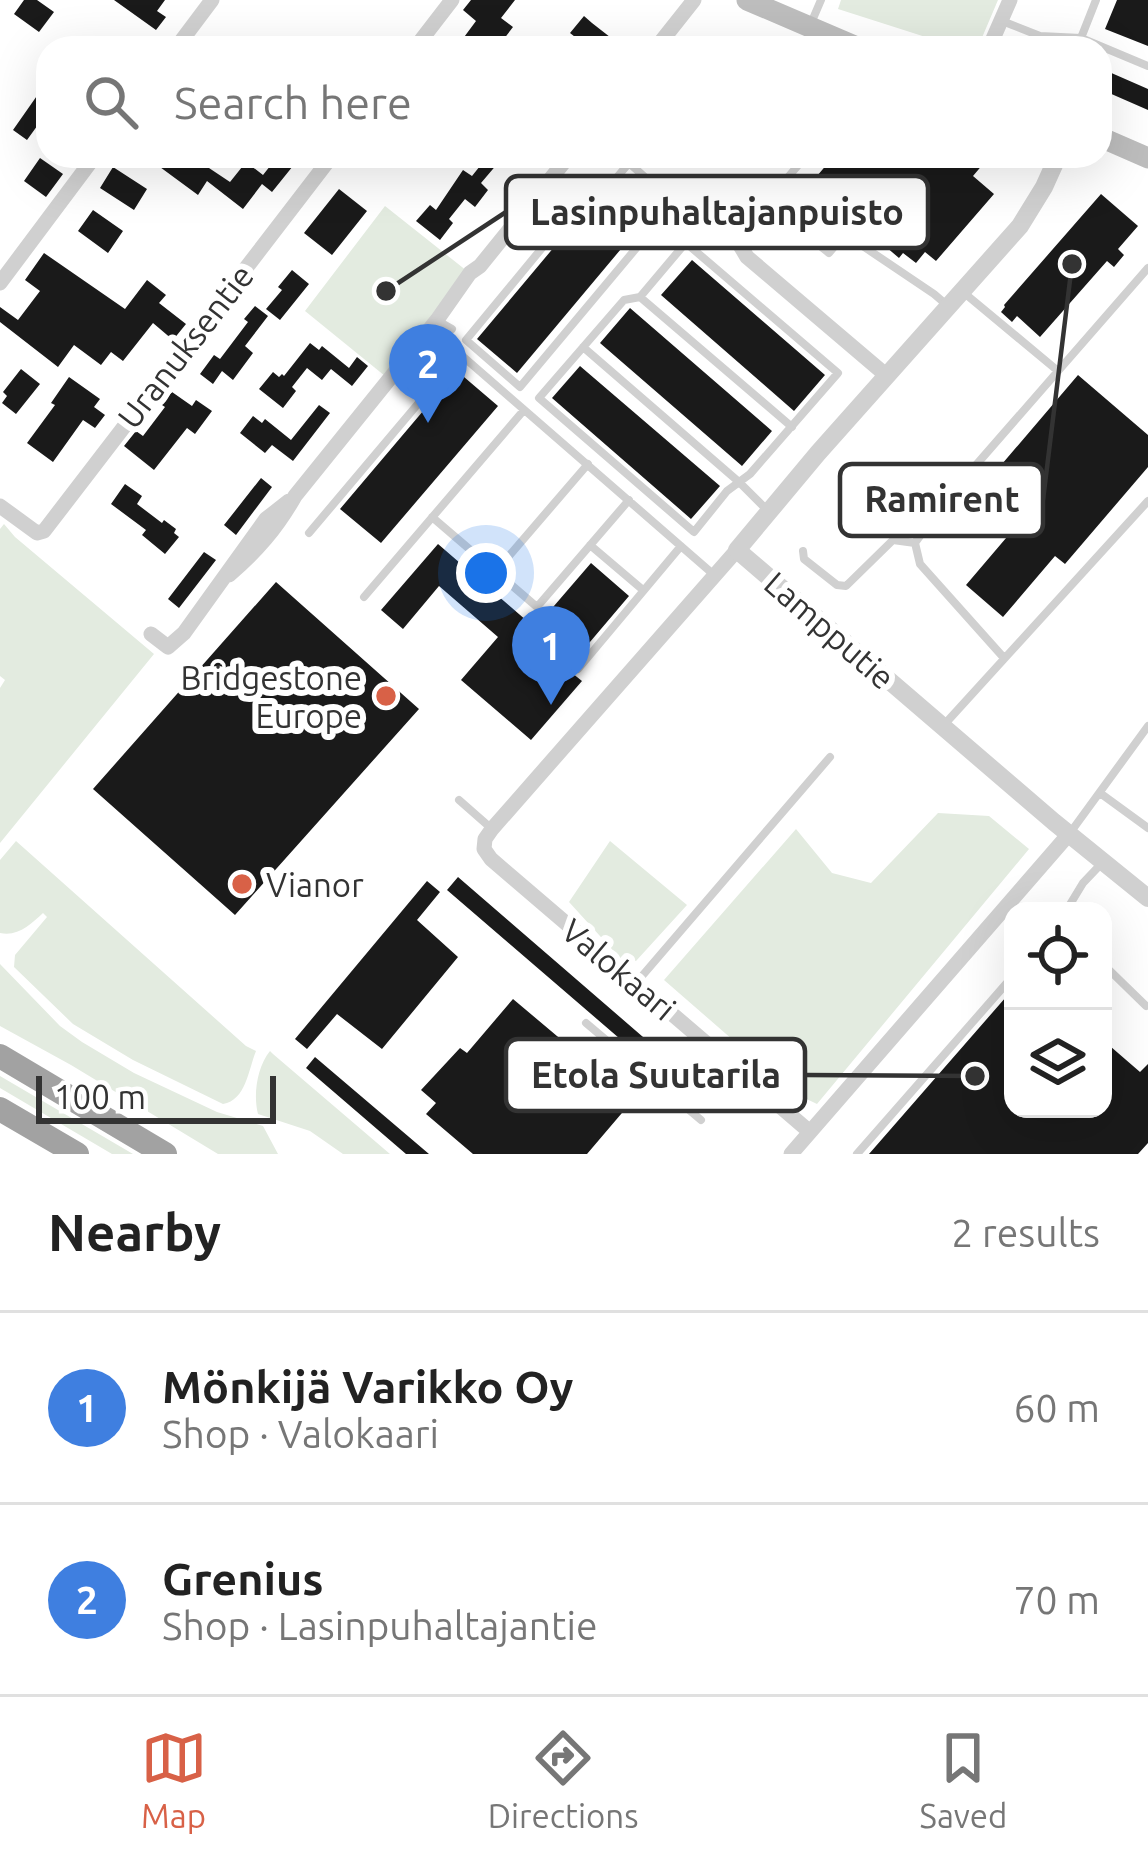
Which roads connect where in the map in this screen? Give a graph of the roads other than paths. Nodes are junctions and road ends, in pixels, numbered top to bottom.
1 (212, 0) edge
2 (452, 0) edge
3 (694, 0) edge
4 (747, 0) edge
5 (821, 0) edge
6 (1010, 0) edge
7 (1096, 0) edge
8 (1001, 20) junction
9 (808, 28) junction
10 (185, 36) edge
11 (424, 36) edge
12 (666, 36) edge
13 (828, 36) edge
14 (994, 36) edge
15 (1040, 36) edge
16 (1082, 36) edge
17 (1112, 51) edge
18 (1148, 66) edge
19 (1112, 142) edge
20 (1148, 158) edge
21 (86, 168) edge
22 (323, 168) edge
23 (559, 168) edge
24 (625, 168) edge
25 (635, 168) edge
26 (796, 168) edge
27 (1052, 168) edge
28 (602, 195) junction
29 (674, 203) junction
30 (721, 214) junction
31 (648, 235) junction
32 (686, 243) junction
33 (1148, 268) edge
34 (0, 283) edge
35 (963, 292) junction
36 (640, 297) junction
37 (949, 308) junction
38 (583, 347) junction
39 (1058, 371) junction
40 (887, 376) junction
41 (524, 410) junction
42 (792, 428) junction
43 (588, 464) junction
44 (739, 482) junction
45 (628, 500) junction
46 (1148, 501) edge
47 (0, 506) edge
48 (769, 512) junction
49 (433, 517) junction
50 (309, 533) dead end
51 (915, 543) junction
52 (590, 545) junction
53 (681, 546) junction
54 (737, 550) junction
55 (803, 551) dead end
56 (496, 572) junction
57 (714, 575) junction
58 (643, 590) junction
59 (364, 597) dead end
60 (151, 634) dead end
61 (1004, 658) junction
62 (578, 669) dead end
63 (1148, 726) edge
64 (942, 727) junction
65 (830, 757) dead end
66 (1100, 793) junction
67 (459, 800) dead end
68 (1148, 828) edge
69 (492, 829) junction
70 (1069, 834) junction
71 (1103, 862) junction
72 (1148, 898) edge
73 (1071, 902) edge
74 (1112, 973) edge
75 (635, 984) junction
76 (1004, 986) edge
77 (1146, 1006) edge
78 (586, 1023) dead end
79 (709, 1045) junction
80 (0, 1056) edge
81 (668, 1091) junction
82 (0, 1109) edge
83 (701, 1120) dead end
84 (810, 1132) junction
85 (77, 1154) edge
86 (165, 1154) edge
87 (791, 1154) edge
88 (857, 1154) edge

1 - 10 street
2 - 11 street
3 - 12 street
4 - 9 main road
5 - 9 lane
6 - 8 street
7 - 16 lane
8 - 14 street
8 - 15 lane
9 - 13 main road
17 - 18 lane
19 - 20 main road
21 - 34 street
22 - 47 street, Uranuksentie
23 - 60 street
24 - 28 lane
25 - 29 lane
26 - 37 lane
27 - 35 street, Lampputie
28 - 31 lane
28 - 31 lane
29 - 30 lane
29 - 31 lane
30 - 32 lane
30 - 40 street
32 - 36 lane
32 - 42 lane
33 - 39 lane
35 - 37 street, Lampputie
35 - 39 lane
36 - 38 lane
36 - 42 lane
37 - 40 street, Lampputie
38 - 44 lane
38 - 44 lane
39 - 51 lane
40 - 48 street, Lampputie
41 - 43 lane
41 - 49 lane
41 - 50 lane
42 - 44 lane
43 - 45 lane
43 - 56 lane
44 - 48 lane
45 - 52 lane
45 - 53 lane
46 - 61 lane
48 - 54 street, Lampputie
49 - 56 lane
49 - 59 lane
51 - 55 lane
51 - 61 lane
52 - 56 lane
52 - 58 lane
53 - 57 lane
53 - 58 lane
54 - 57 street
54 - 64 street, Lampputie
57 - 69 street
58 - 62 lane
61 - 64 lane
63 - 66 lane
64 - 70 street, Lampputie
65 - 75 lane
66 - 68 lane
66 - 70 lane
67 - 69 lane
69 - 75 street, Valokaari
70 - 71 street, Lampputie
70 - 84 street
71 - 72 street, Lampputie
71 - 73 lane
74 - 77 lane
75 - 79 street, Valokaari
76 - 88 lane
78 - 81 lane
79 - 81 lane
79 - 84 street, Valokaari
80 - 86 highway
81 - 83 lane
82 - 85 highway
84 - 87 street

